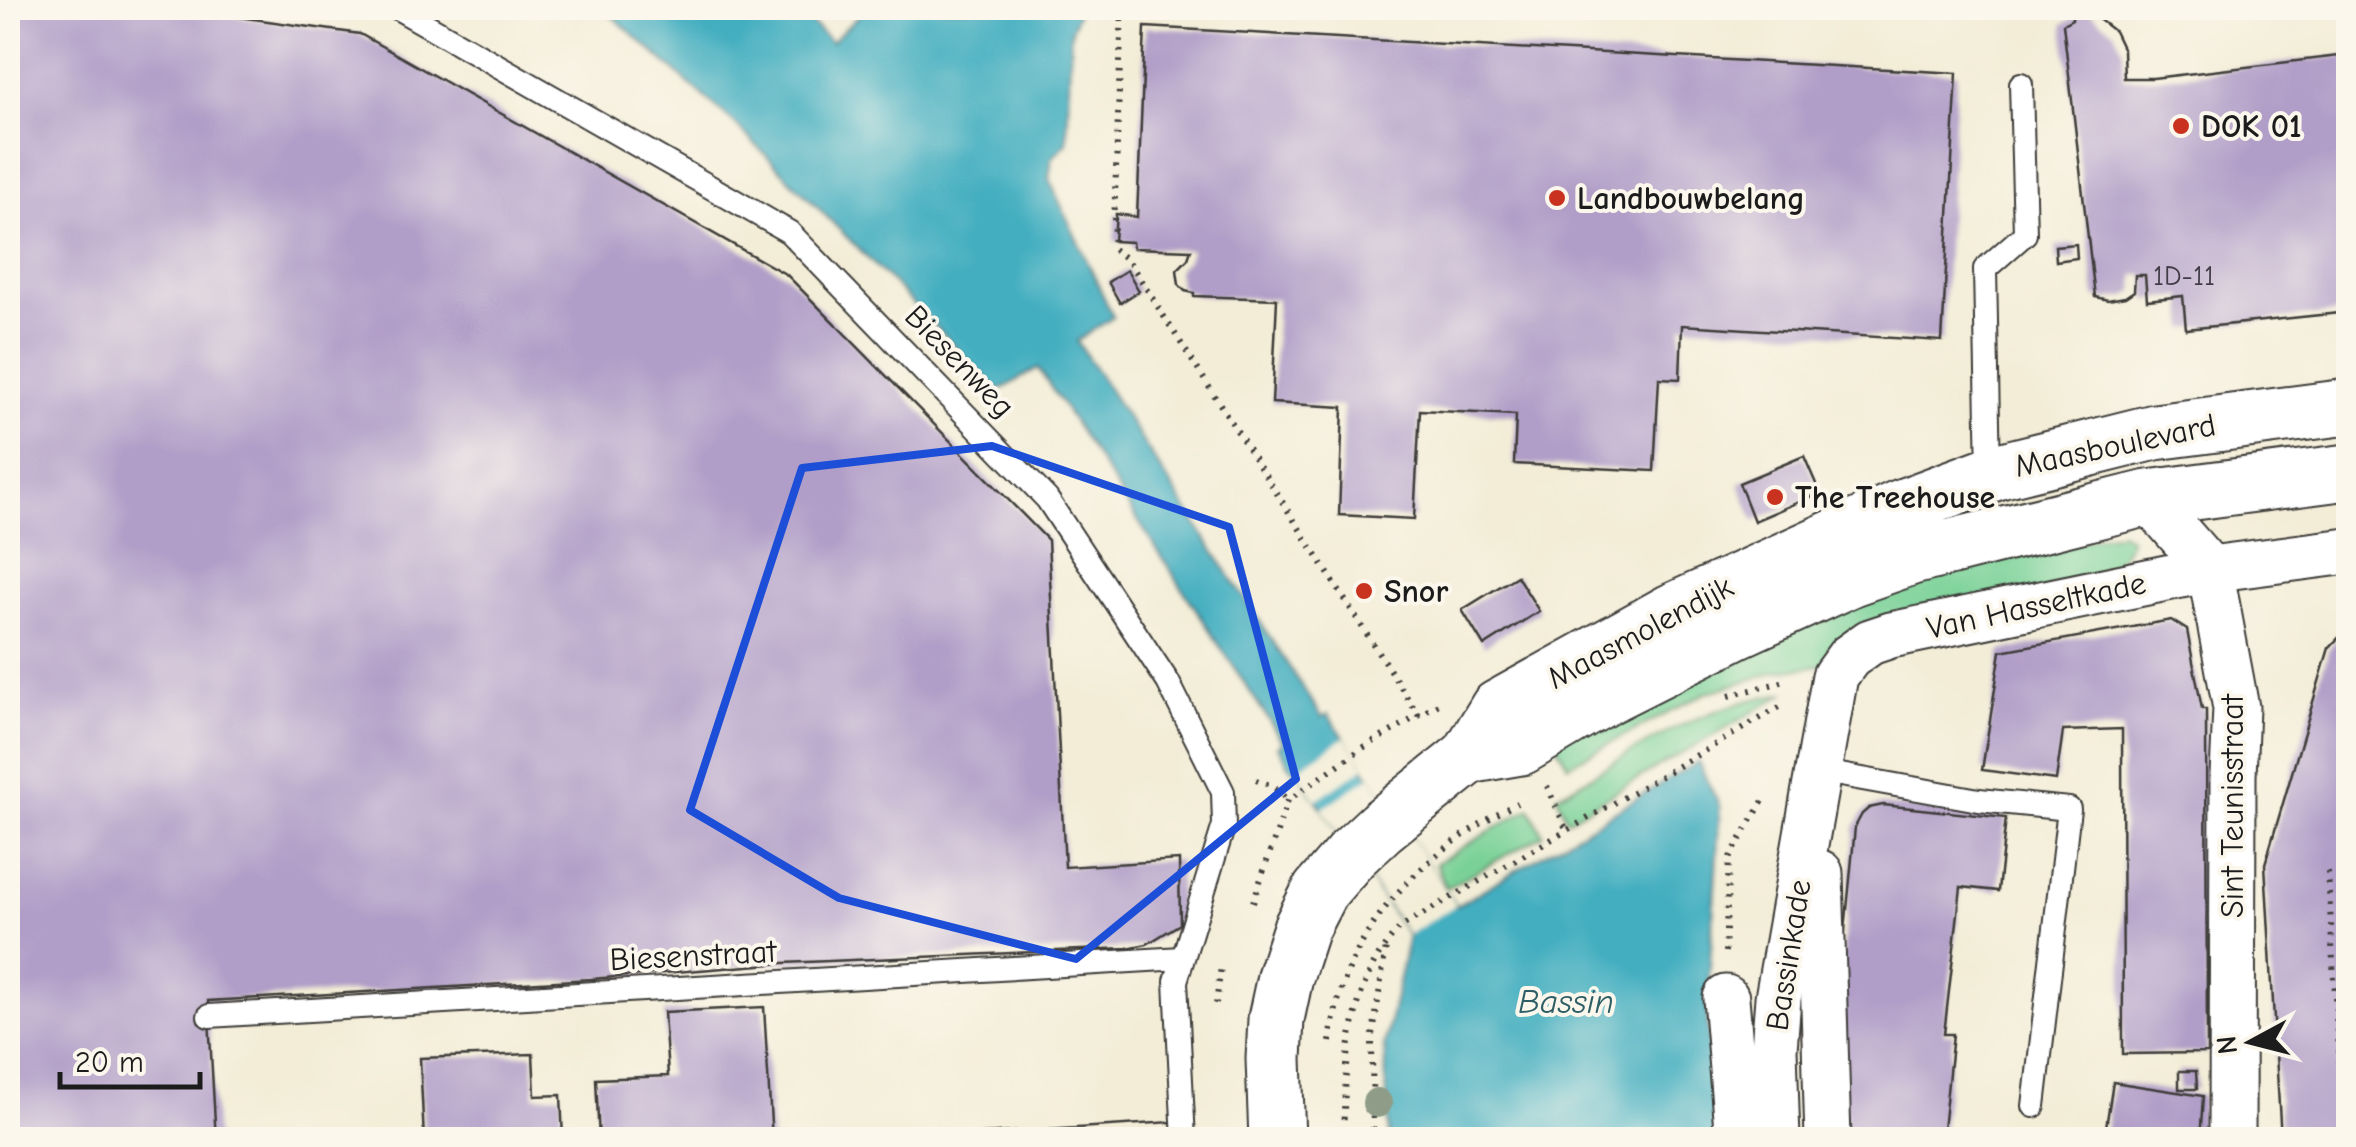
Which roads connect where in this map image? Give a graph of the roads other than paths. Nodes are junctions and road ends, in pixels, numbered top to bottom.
1 (397, 8) edge
2 (2021, 84) dead end
3 (2348, 407) edge
4 (2348, 472) edge
5 (1988, 474) junction
6 (2148, 498) junction
7 (2348, 551) edge
8 (1843, 557) junction
9 (2210, 569) junction
10 (1818, 772) junction
11 (1184, 953) junction
12 (1725, 980) road end
13 (209, 1016) dead end
14 (2034, 1106) dead end
15 (1184, 1140) edge
16 (1277, 1140) edge
17 (1738, 1140) edge
18 (1777, 1140) edge
19 (1828, 1140) edge
20 (2232, 1140) edge

1 - 11 lane, Biesenweg
2 - 5 lane
3 - 5 main road, Maasboulevard
4 - 6 main road, Maasboulevard
5 - 8 main road, Maasboulevard
6 - 8 main road, Maasboulevard
6 - 9 street
7 - 9 street, Van Hasseltkade
8 - 16 main road, Maasmolendijk
9 - 10 street, Van Hasseltkade
9 - 20 street, Sint Teunisstraat
10 - 14 lane
10 - 18 street, Bassinkade
10 - 19 street
11 - 13 lane, Biesenstraat
11 - 15 lane, Biesenweg
12 - 17 street, Bassinkade

